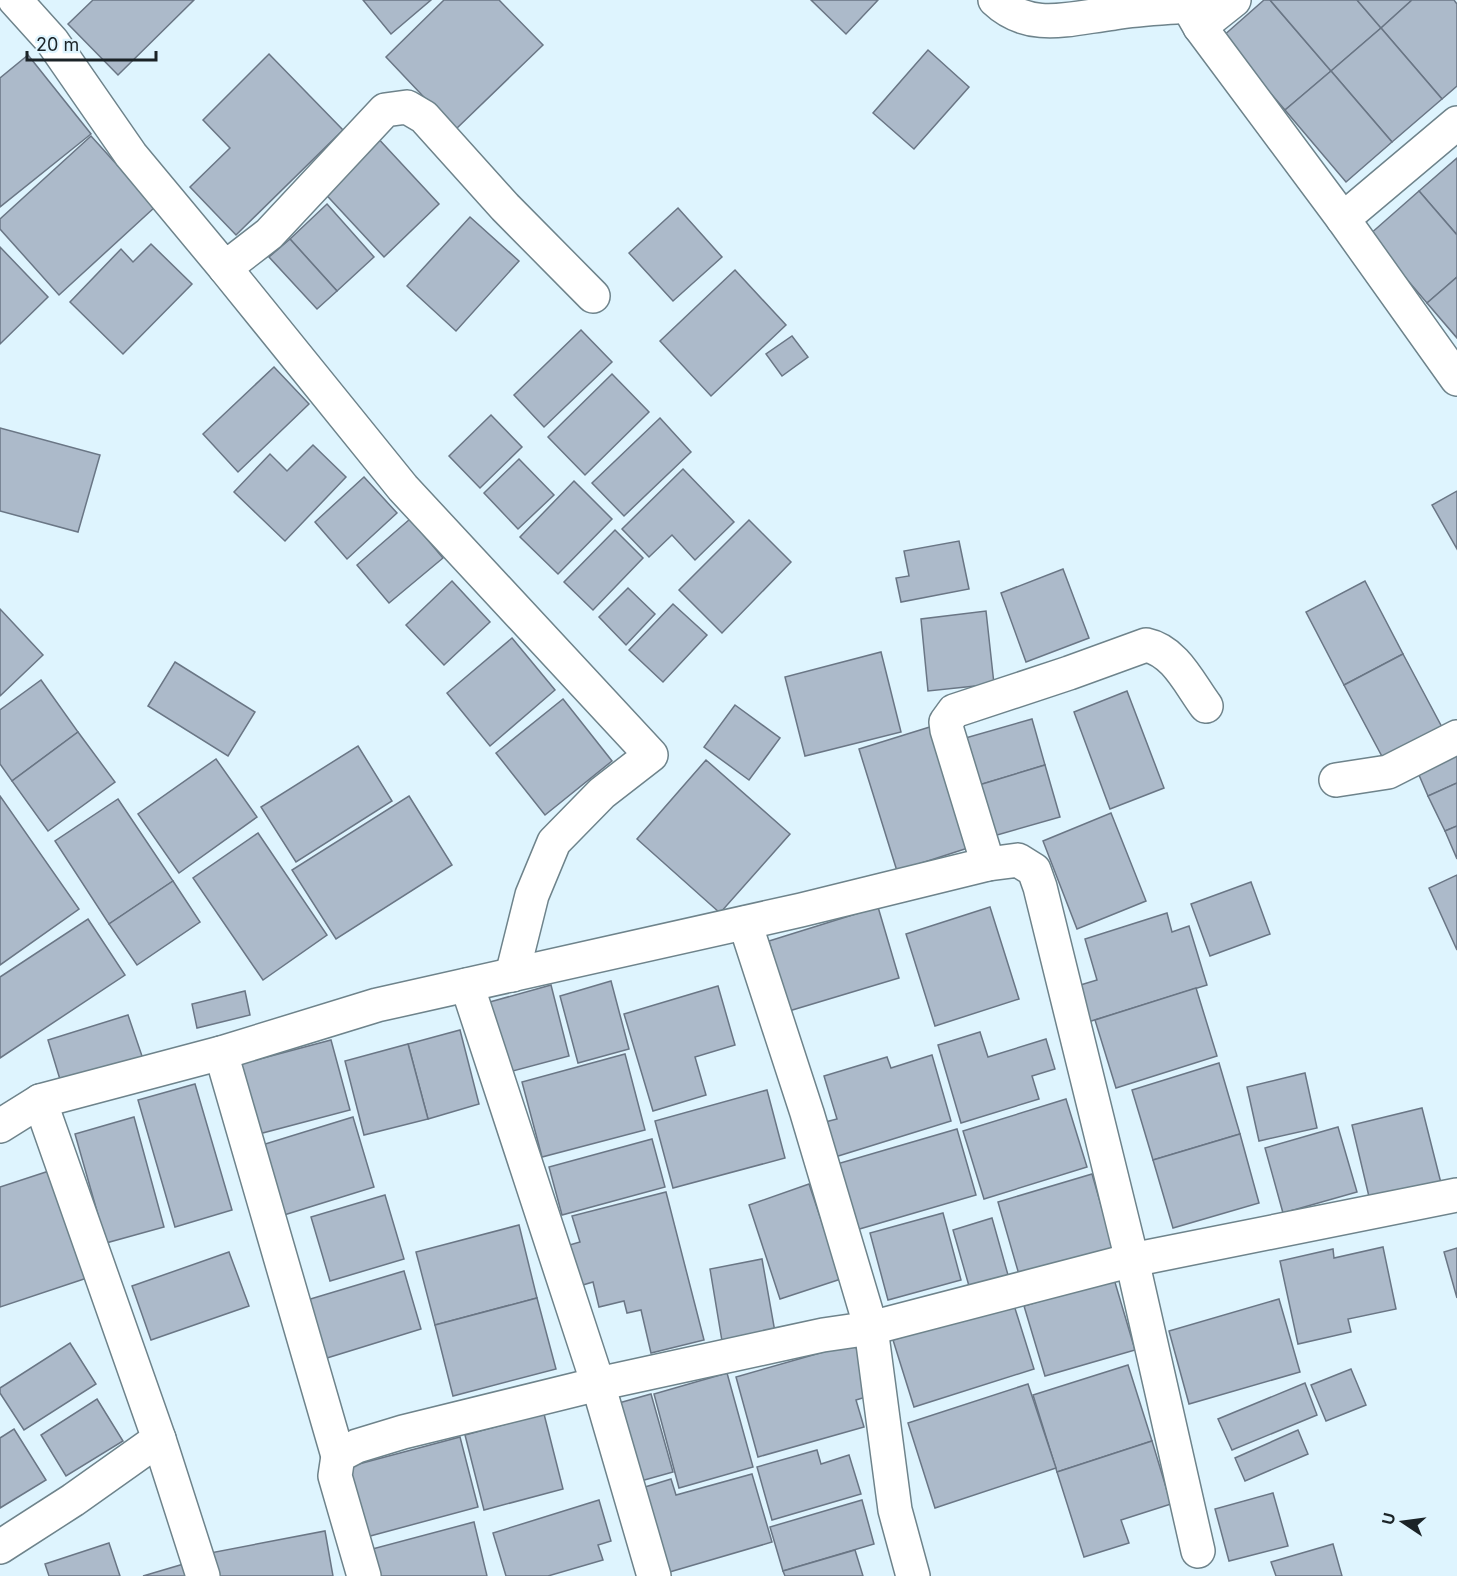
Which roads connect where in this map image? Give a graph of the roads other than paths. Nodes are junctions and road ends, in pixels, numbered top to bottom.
1 (15, 0) edge
2 (995, 0) edge
3 (1234, 0) edge
4 (1193, 11) edge
5 (1457, 123) edge
6 (1343, 219) junction
7 (225, 268) junction
8 (594, 296) dead end
9 (1457, 379) edge
10 (1206, 706) dead end
11 (1457, 737) edge
12 (1336, 780) dead end
13 (988, 864) junction
14 (746, 923) junction
15 (512, 975) junction
16 (467, 985) junction
17 (221, 1053) junction
18 (40, 1101) junction
19 (0, 1126) edge
20 (1457, 1195) edge
21 (1132, 1260) junction
22 (871, 1328) junction
23 (598, 1384) junction
24 (159, 1439) junction
25 (338, 1456) junction
26 (0, 1547) edge
27 (1198, 1551) dead end
28 (203, 1576) edge
29 (364, 1576) edge
30 (654, 1576) edge
31 (913, 1576) edge

1 - 7 street
2 - 4 street
3 - 4 street
4 - 6 street
5 - 6 street
6 - 9 street
7 - 8 street
7 - 15 street
10 - 13 street
11 - 12 street
13 - 14 street
13 - 21 street
14 - 15 street
14 - 22 street
15 - 16 street
16 - 17 street
16 - 23 street
17 - 18 street
17 - 25 street
18 - 19 street
18 - 24 street
20 - 21 street
21 - 22 street
21 - 27 street
22 - 23 street
22 - 31 street
23 - 25 street
23 - 30 street
24 - 26 street
24 - 28 street
25 - 29 street

